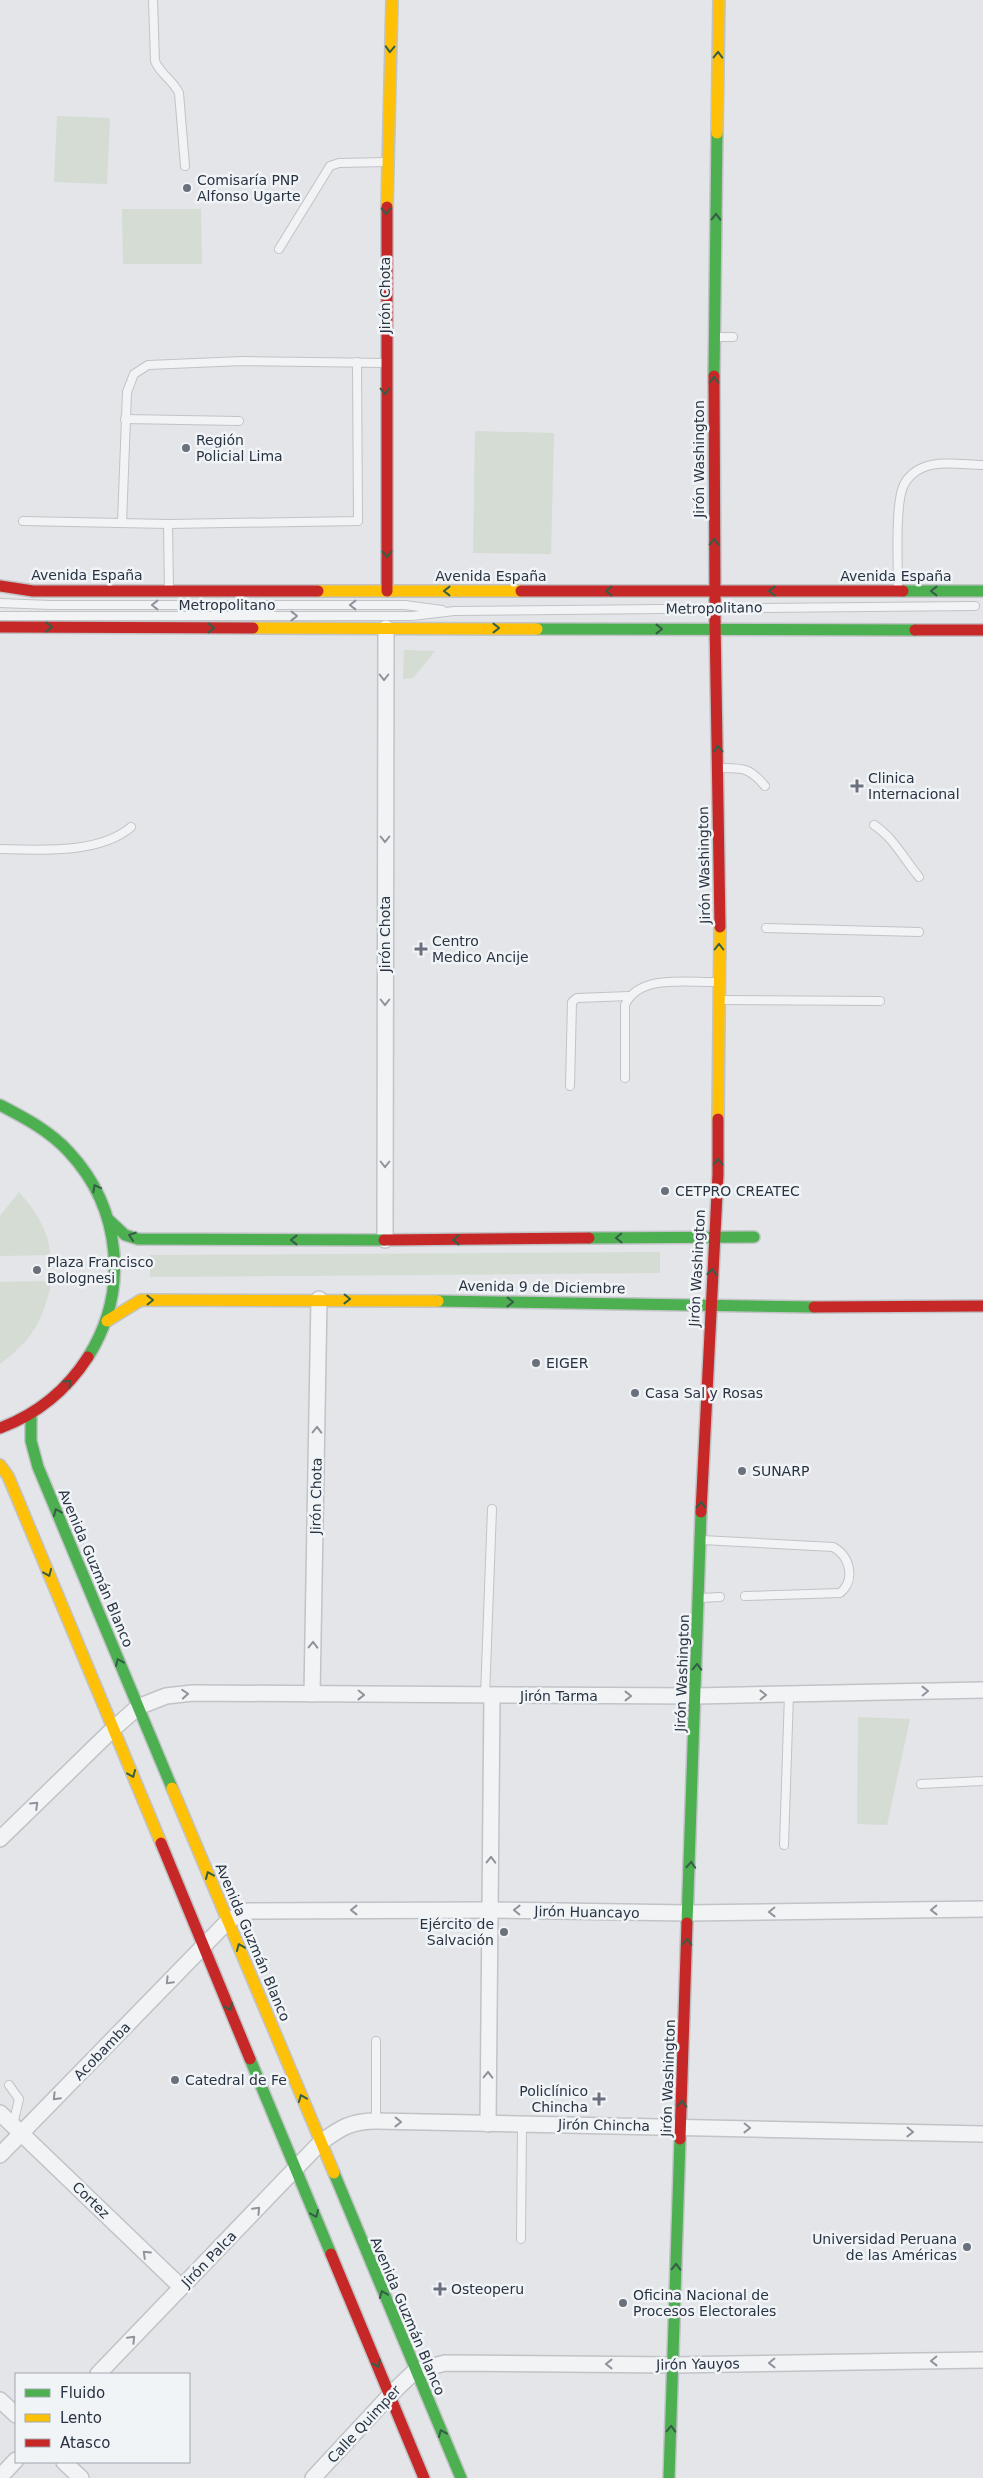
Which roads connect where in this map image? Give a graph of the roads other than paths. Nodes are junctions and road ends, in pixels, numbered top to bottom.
1 (153, 0) edge
2 (392, 0) edge
3 (719, 0) edge
4 (386, 162) junction
5 (185, 166) dead end
6 (279, 249) dead end
7 (714, 337) junction
8 (733, 337) dead end
9 (357, 362) junction
10 (385, 363) junction
11 (125, 419) junction
12 (239, 421) dead end
13 (983, 466) edge
14 (23, 521) dead end
15 (122, 523) junction
16 (168, 524) junction
17 (0, 586) edge
18 (169, 591) junction
19 (387, 591) junction
20 (898, 591) junction
21 (983, 591) edge
22 (714, 596) junction
23 (0, 603) edge
24 (975, 606) dead end
25 (454, 611) junction
26 (0, 616) edge
27 (715, 625) junction
28 (0, 627) edge
29 (386, 628) junction
30 (983, 630) edge
31 (718, 768) junction
32 (765, 786) dead end
33 (874, 825) dead end
34 (131, 827) dead end
35 (0, 849) edge
36 (919, 877) dead end
37 (766, 928) dead end
38 (919, 932) dead end
39 (719, 982) junction
40 (629, 996) junction
41 (719, 1000) junction
42 (880, 1002) dead end
43 (625, 1078) dead end
44 (570, 1086) dead end
45 (0, 1105) edge
46 (109, 1220) junction
47 (754, 1237) dead end
48 (714, 1238) junction
49 (385, 1240) junction
50 (319, 1299) junction
51 (710, 1305) junction
52 (983, 1306) edge
53 (107, 1320) junction
54 (31, 1414) junction
55 (0, 1428) edge
56 (0, 1465) edge
57 (492, 1509) dead end
58 (700, 1539) junction
59 (745, 1596) dead end
60 (720, 1597) dead end
61 (699, 1598) junction
62 (983, 1690) edge
63 (312, 1694) junction
64 (789, 1694) junction
65 (489, 1696) junction
66 (696, 1696) junction
67 (138, 1707) junction
68 (113, 1729) junction
69 (983, 1781) edge
70 (921, 1784) dead end
71 (2, 1833) edge
72 (784, 1845) dead end
73 (983, 1909) edge
74 (490, 1910) junction
75 (688, 1913) junction
76 (228, 1920) junction
77 (203, 1946) junction
78 (376, 2041) dead end
79 (9, 2085) dead end
80 (0, 2113) edge
81 (376, 2121) junction
82 (488, 2124) junction
83 (522, 2124) junction
84 (681, 2127) junction
85 (17, 2129) junction
86 (983, 2134) edge
87 (320, 2143) junction
88 (0, 2155) edge
89 (296, 2169) junction
90 (521, 2239) dead end
91 (181, 2287) junction
92 (983, 2360) edge
93 (673, 2365) junction
94 (415, 2371) junction
95 (99, 2373) edge
96 (390, 2395) junction
97 (0, 2400) edge
98 (15, 2414) edge
99 (15, 2461) edge
100 (65, 2463) edge
101 (0, 2477) edge
102 (81, 2478) edge
103 (313, 2478) edge
104 (424, 2478) edge
105 (461, 2478) edge
106 (669, 2478) edge

1 - 5 lane
2 -> 4 street, Jirón Chota
7 -> 3 street, Jirón Washington
4 - 6 lane
4 -> 10 street, Jirón Chota
7 - 8 lane
22 -> 7 street, Jirón Washington
9 - 10 lane
9 - 11 lane
9 - 16 lane
10 -> 19 street, Jirón Chota
11 - 12 lane
11 - 15 lane
13 - 20 lane
14 - 15 lane
15 - 16 lane
16 - 18 lane
17 - 18 street, Avenida España
18 - 19 street, Avenida España
22 -> 19 street, Avenida España
21 -> 20 street, Avenida España
20 -> 22 street, Avenida España
22 - 27 street, Jirón Washington, bridge
25 -> 23 lane, Metropolitano
24 - 25 lane, Metropolitano
26 -> 25 lane, Metropolitano
29 -> 27 street
27 - 30 street
31 -> 27 street, Jirón Washington
28 -> 29 street
29 -> 49 street, Jirón Chota
31 - 32 lane
39 -> 31 street, Jirón Washington
33 - 36 lane
34 - 35 lane
37 - 38 lane
39 - 40 lane
39 - 41 street, Jirón Washington
40 - 43 lane
40 - 44 lane
41 - 42 lane
48 -> 41 street, Jirón Washington
46 -> 45 street
49 -> 46 street
46 - 53 street
47 - 48 street
48 -> 49 street
51 -> 48 street, Jirón Washington
50 -> 51 street, Avenida 9 de Diciembre
53 -> 50 street, Avenida 9 de Diciembre
63 -> 50 street, Jirón Chota
51 - 52 street, Avenida 9 de Diciembre
58 -> 51 street, Jirón Washington
54 -> 53 street
54 - 55 street
67 -> 54 street, Avenida Guzmán Blanco
56 -> 68 street
57 - 65 lane
58 - 59 lane
58 - 61 street, Jirón Washington
60 - 61 lane
66 -> 61 street, Jirón Washington
64 -> 62 street, Jirón Tarma
63 -> 65 street, Jirón Tarma
67 -> 63 street, Jirón Tarma
66 -> 64 street, Jirón Tarma
64 - 72 lane
65 -> 66 street, Jirón Tarma
74 -> 65 street
75 -> 66 street, Jirón Washington
67 - 68 street, Jirón Tarma
76 -> 67 street, Avenida Guzmán Blanco
71 -> 68 street, Jirón Tarma
68 -> 77 street
69 - 70 lane
73 -> 75 street, Jirón Huancayo
75 -> 74 street, Jirón Huancayo
74 -> 76 street, Jirón Huancayo
82 -> 74 street
84 -> 75 street, Jirón Washington
76 - 77 street, Jirón Huancayo
87 -> 76 street, Avenida Guzmán Blanco
77 -> 85 street, Acobamba
77 -> 89 street
78 - 81 lane
79 - 85 lane
80 - 85 street, Cortez
81 -> 82 street, Jirón Chincha
81 - 87 street, Jirón Chincha
82 - 83 street, Jirón Chincha
83 - 84 street, Jirón Chincha
83 - 90 lane
84 -> 86 street, Jirón Chincha
93 -> 84 street, Jirón Washington
85 - 88 street, Acobamba
91 -> 85 street, Cortez
87 - 89 street, Jirón Palca
94 -> 87 street, Avenida Guzmán Blanco
91 -> 89 street, Jirón Palca
89 -> 96 street
95 -> 91 street, Jirón Palca
92 -> 93 street, Jirón Yauyos
93 -> 94 street, Jirón Yauyos
106 -> 93 street, Jirón Washington
94 - 96 street, Calle Quimper
105 -> 94 street, Avenida Guzmán Blanco
96 - 103 street, Calle Quimper
96 - 104 street
97 - 98 street
99 - 101 street
100 - 102 street

